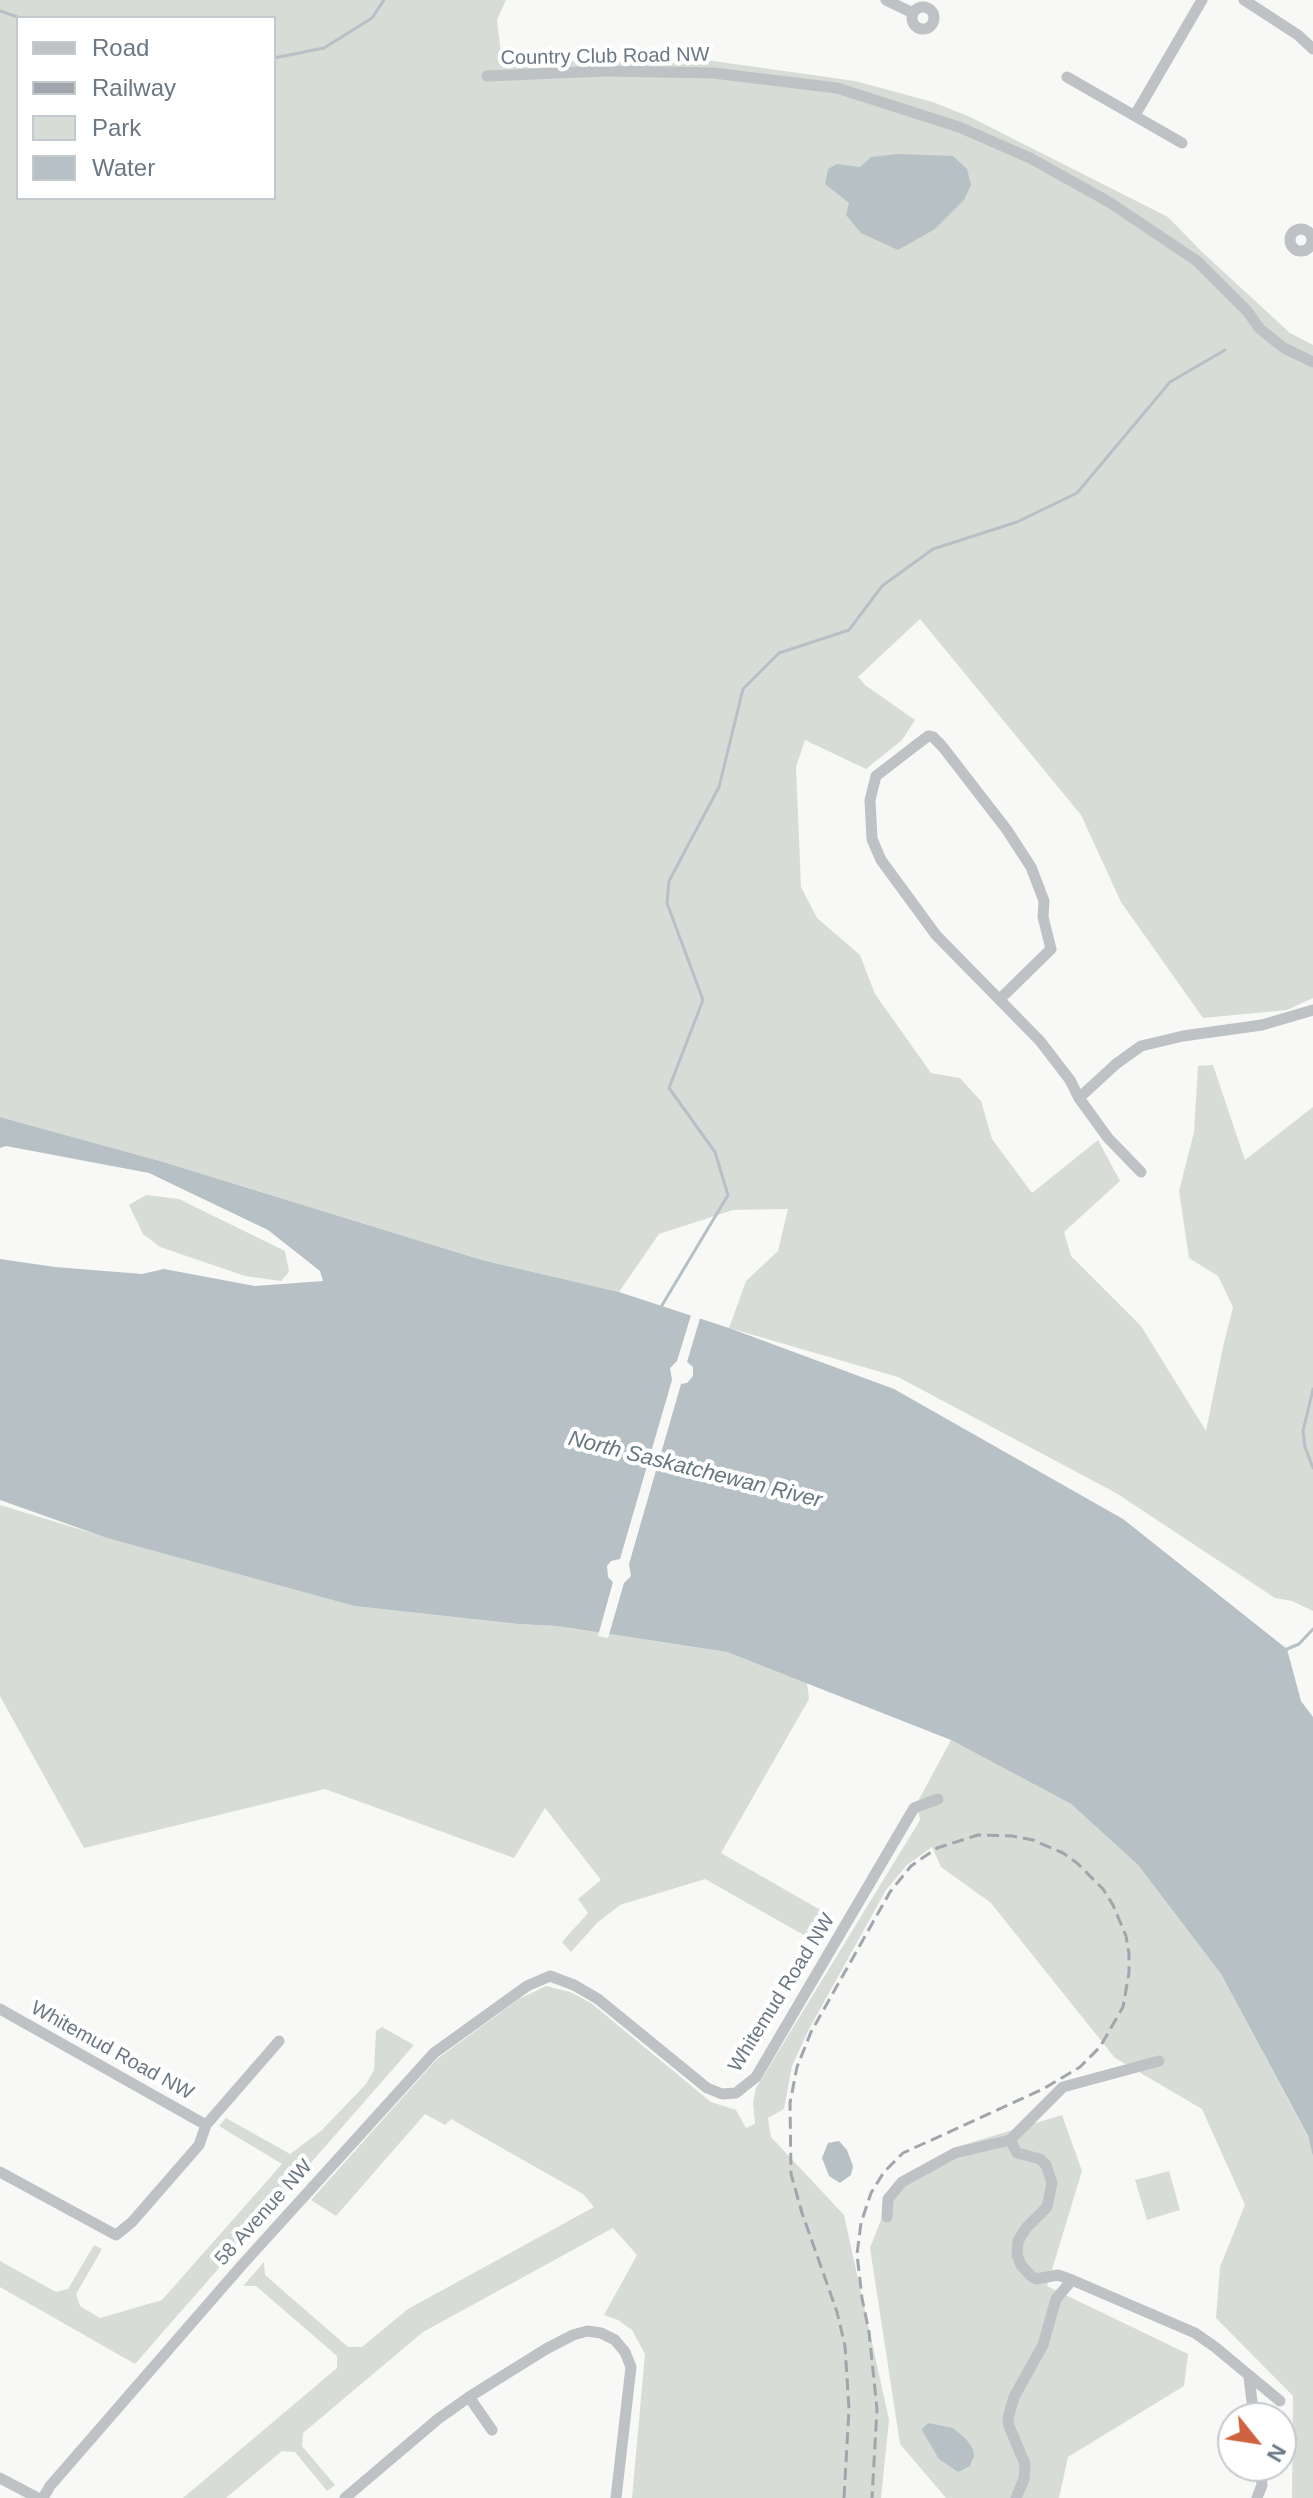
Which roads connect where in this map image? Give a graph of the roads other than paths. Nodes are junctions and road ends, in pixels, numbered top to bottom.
1 (886, 0) edge
2 (1202, 0) edge
3 (1244, 0) edge
4 (913, 13) dead end
5 (1313, 49) edge
6 (487, 76) dead end
7 (1067, 77) dead end
8 (1135, 115) junction
9 (1182, 143) dead end
10 (1313, 362) edge
11 (1000, 999) junction
12 (1313, 1010) edge
13 (1079, 1098) junction
14 (1141, 1172) dead end
15 (938, 1799) dead end
16 (538, 1980) joint
17 (0, 2009) edge
18 (279, 2041) dead end
19 (1159, 2061) dead end
20 (206, 2125) junction
21 (1010, 2140) junction
22 (0, 2172) edge
23 (887, 2217) dead end
24 (1072, 2280) junction
25 (1249, 2377) junction
26 (469, 2397) junction
27 (1280, 2401) dead end
28 (1252, 2402) edge
29 (492, 2430) dead end
30 (0, 2478) edge
31 (350, 2496) edge
32 (41, 2498) edge
33 (616, 2498) edge
34 (1016, 2498) edge

1 - 4 street
2 - 8 street
3 - 5 street
6 - 10 street, Country Club Road NW
7 - 8 street
8 - 9 street
11 - 11 street
11 - 13 street
12 - 13 street
13 - 14 street
15 - 16 street, Whitemud Road NW
16 - 32 street, 58 Avenue NW
17 - 20 street, Whitemud Road NW
18 - 20 street
19 - 21 street
20 - 22 street
21 - 23 street
21 - 24 street
24 - 25 street
24 - 34 street
25 - 27 street
25 - 28 street
26 - 29 street
26 - 31 street
26 - 33 street
30 - 32 street

